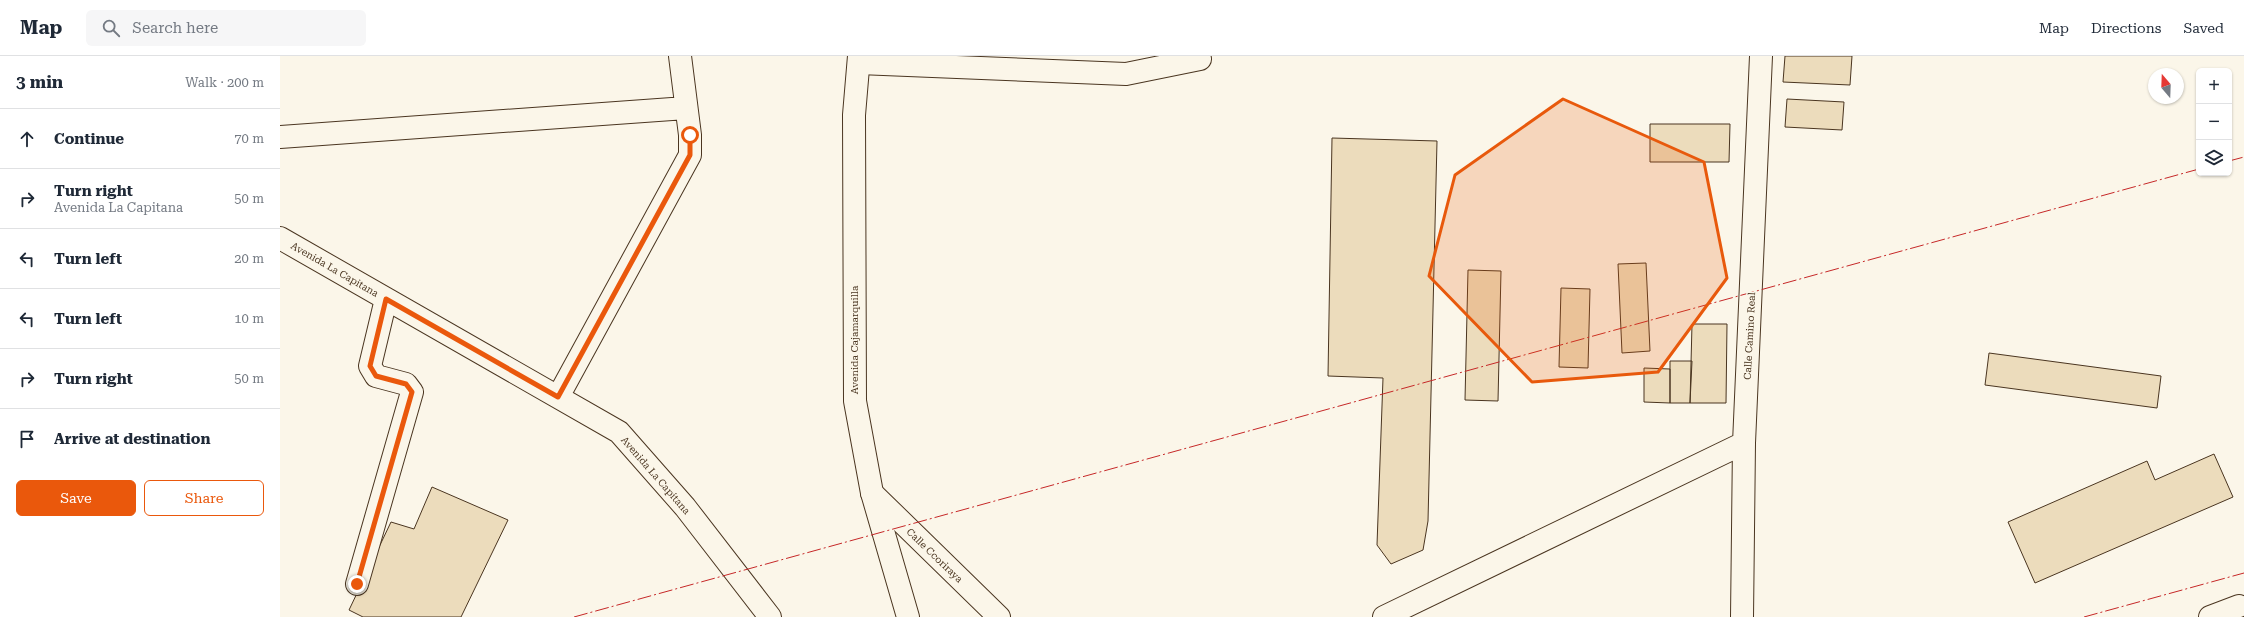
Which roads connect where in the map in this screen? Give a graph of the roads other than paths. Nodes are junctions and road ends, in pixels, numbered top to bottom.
1 (680, 56) edge
2 (1761, 56) edge
3 (1200, 59) dead end
4 (859, 60) edge
5 (686, 108) junction
6 (280, 137) edge
7 (280, 238) edge
8 (386, 299) junction
9 (558, 397) junction
10 (1744, 443) junction
11 (872, 493) junction
12 (357, 584) dead end
13 (2240, 606) dead end
14 (770, 617) edge
15 (908, 617) edge
16 (999, 617) edge
17 (1384, 617) edge
18 (1742, 617) edge
19 (2210, 617) edge

1 - 5 street
2 - 10 street, Calle Camino Real
3 - 4 street
4 - 11 street, Avenida Cajamarquilla
5 - 6 street
5 - 9 street
7 - 8 street, Avenida La Capitana
8 - 9 street, Avenida La Capitana
8 - 12 street
9 - 14 street, Avenida La Capitana
10 - 17 street
10 - 18 street, Calle Camino Real
11 - 15 street, Avenida Cajamarquilla
11 - 16 street, Calle Ccoriraya
13 - 19 street

